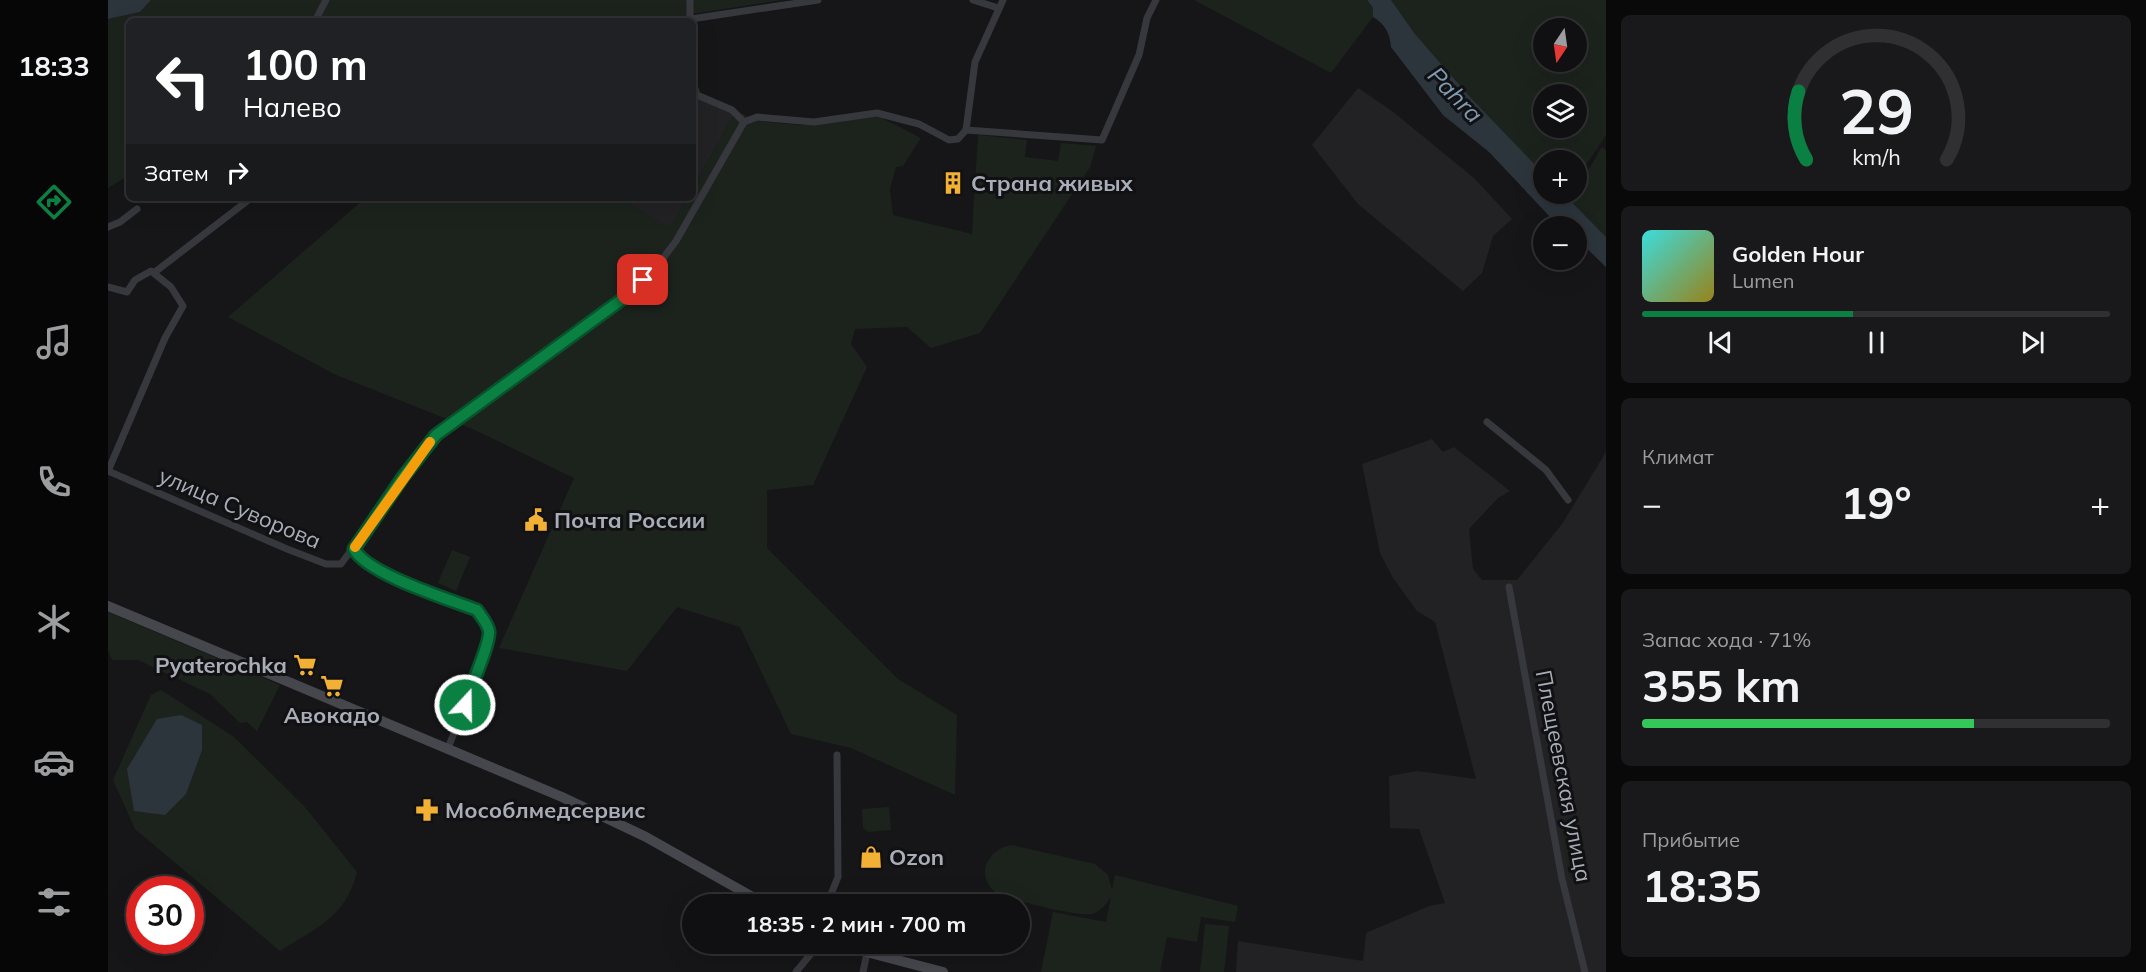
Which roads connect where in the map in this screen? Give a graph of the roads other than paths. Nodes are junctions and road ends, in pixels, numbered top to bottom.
1 (326, 0) edge
2 (690, 0) edge
3 (818, 0) edge
4 (973, 0) edge
5 (1003, 0) edge
6 (1156, 0) edge
7 (998, 8) junction
8 (317, 18) edge
9 (691, 18) edge
10 (696, 19) edge
11 (696, 91) edge
12 (744, 122) junction
13 (966, 130) junction
14 (247, 201) edge
15 (137, 209) dead end
16 (108, 227) edge
17 (154, 272) junction
18 (108, 287) edge
19 (1487, 422) dead end
20 (108, 471) edge
21 (1568, 500) dead end
22 (354, 549) junction
23 (1509, 587) dead end
24 (108, 606) edge
25 (448, 748) junction
26 (837, 755) dead end
27 (747, 894) edge
28 (831, 894) edge
29 (811, 954) edge
30 (867, 954) edge
31 (871, 954) edge
32 (796, 972) edge
33 (863, 972) edge
34 (943, 972) edge
35 (1585, 972) edge

1 - 8 street
2 - 9 street
3 - 10 street
4 - 7 street
5 - 7 street
6 - 13 street
7 - 13 street
11 - 12 street
12 - 13 street
12 - 22 street
14 - 17 street
15 - 16 street
17 - 18 street
17 - 20 street
19 - 21 street
20 - 22 street, улица Суворова
22 - 25 street
23 - 35 street, Плещеевская улица
24 - 25 street
25 - 27 street
26 - 28 street
29 - 32 street
30 - 33 street
31 - 34 street

